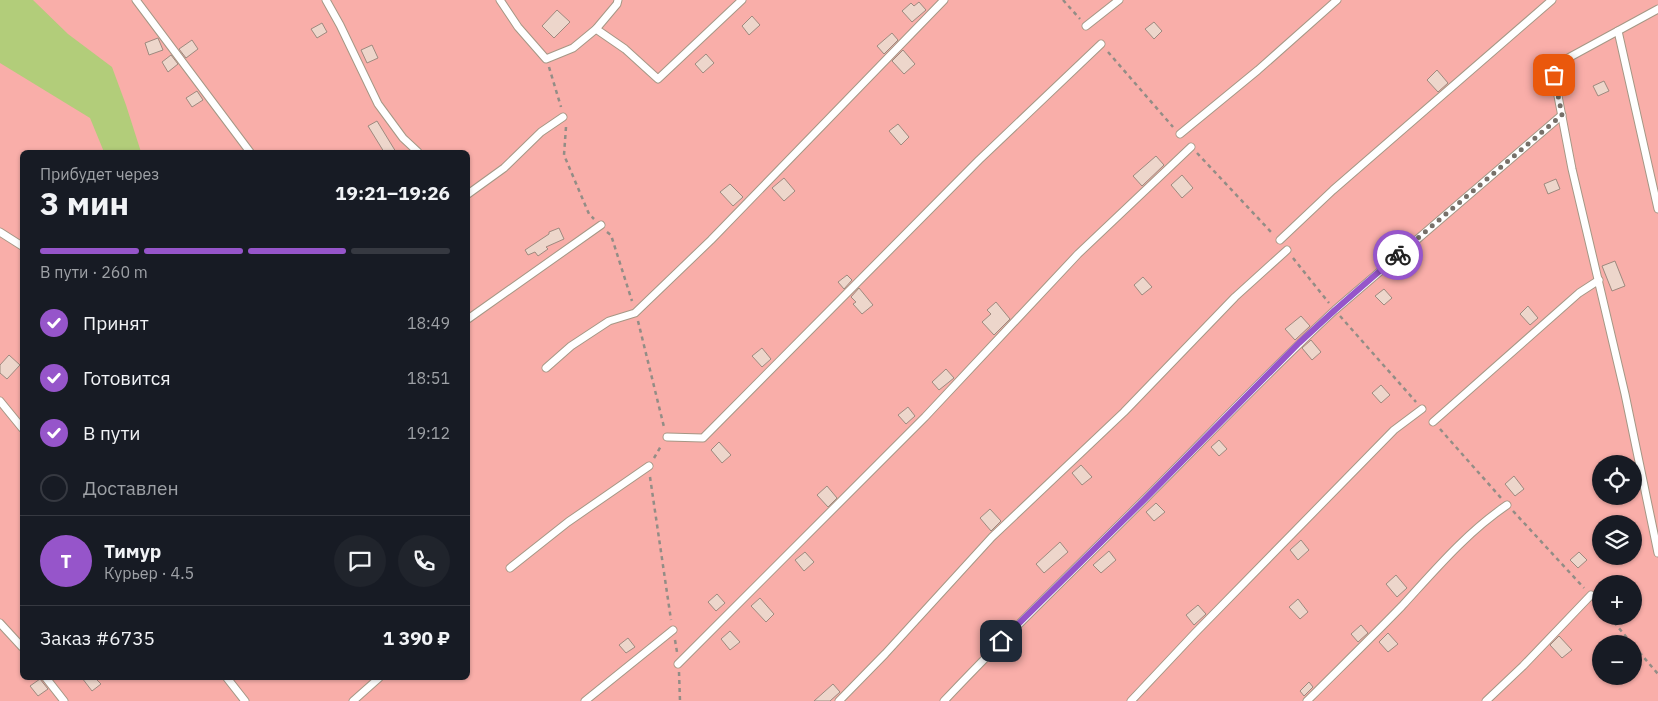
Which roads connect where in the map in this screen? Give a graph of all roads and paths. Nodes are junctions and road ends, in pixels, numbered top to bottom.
1 (136, 0) edge
2 (326, 0) edge
3 (500, 0) edge
4 (618, 0) edge
5 (742, 0) edge
6 (944, 0) edge
7 (1119, 0) edge
8 (1337, 0) edge
9 (1552, 0) edge
10 (1658, 9) edge
11 (1086, 26) dead end
12 (596, 30) junction
13 (1618, 31) junction
14 (1102, 44) dead end
15 (546, 58) junction
16 (1562, 115) junction
17 (563, 117) junction
18 (1180, 134) dead end
19 (1191, 147) dead end
20 (248, 150) edge
21 (416, 150) edge
22 (470, 193) edge
23 (1658, 209) edge
24 (600, 225) junction
25 (0, 232) edge
26 (1280, 240) dead end
27 (20, 245) edge
28 (1287, 250) dead end
29 (1599, 280) junction
30 (635, 313) junction
31 (470, 318) edge
32 (546, 368) dead end
33 (0, 401) edge
34 (1422, 409) dead end
35 (1433, 422) dead end
36 (20, 426) edge
37 (667, 438) junction
38 (649, 466) junction
39 (1507, 505) dead end
40 (1658, 553) edge
41 (510, 568) dead end
42 (1591, 595) dead end
43 (0, 623) edge
44 (1616, 625) edge
45 (673, 630) junction
46 (1625, 635) edge
47 (20, 645) edge
48 (1642, 655) edge
49 (678, 664) junction
50 (1658, 674) edge
51 (48, 680) edge
52 (229, 680) edge
53 (377, 680) edge
54 (64, 701) edge
55 (245, 701) edge
56 (353, 701) edge
57 (585, 701) edge
58 (680, 701) edge
59 (839, 701) edge
60 (944, 701) edge
61 (1132, 701) edge
62 (1307, 701) edge
63 (1486, 701) edge

1 - 20 lane
2 - 21 lane
3 - 15 lane
4 - 12 lane
5 - 12 lane
6 - 30 lane
7 - 11 lane
8 - 18 lane
9 - 26 lane
10 - 13 lane
12 - 15 lane
13 - 16 lane
13 - 23 lane
14 - 37 lane
15 - 17 path
16 - 29 lane
16 - 60 lane
17 - 22 lane
17 - 24 path
19 - 49 lane
24 - 30 path
24 - 31 lane
25 - 27 lane
28 - 59 lane
29 - 35 lane
29 - 40 lane
30 - 32 lane
30 - 37 path
33 - 36 lane
34 - 61 lane
37 - 38 path
38 - 41 lane
38 - 45 path
39 - 62 lane
42 - 63 lane
43 - 47 lane
44 - 46 path
45 - 49 path
45 - 57 lane
48 - 50 path
49 - 58 path
51 - 54 lane
52 - 55 lane
53 - 56 lane

